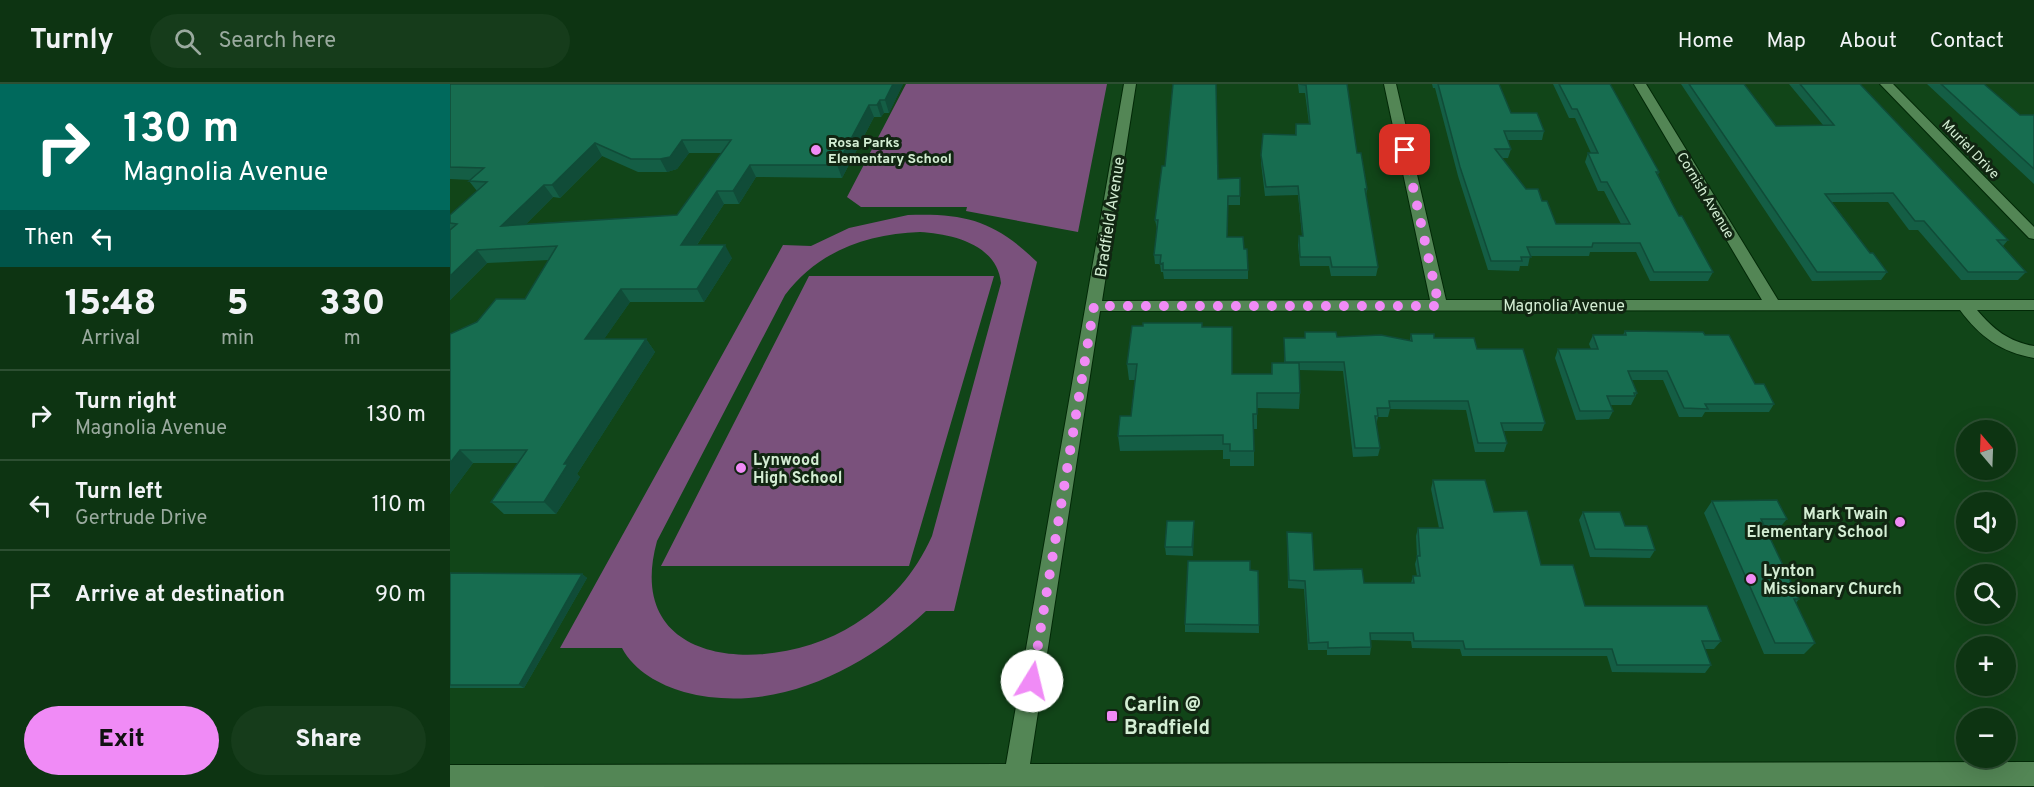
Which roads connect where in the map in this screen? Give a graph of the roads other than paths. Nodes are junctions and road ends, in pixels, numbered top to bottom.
1 (1131, 84) edge
2 (1390, 84) edge
3 (1640, 84) edge
4 (1886, 84) edge
5 (2034, 235) edge
6 (1773, 305) junction
7 (1964, 305) junction
8 (2034, 305) edge
9 (1094, 306) junction
10 (1439, 306) junction
11 (2034, 352) edge
12 (2034, 774) edge
13 (1016, 776) junction
14 (450, 777) edge
15 (1335, 781) edge

1 - 9 street, Bradfield Avenue
2 - 10 street
3 - 6 street, Cornish Avenue
4 - 5 street, Muriel Drive
6 - 7 street, Magnolia Avenue
6 - 10 street, Magnolia Avenue
7 - 8 street, Magnolia Avenue
7 - 11 street
9 - 10 street, Magnolia Avenue
9 - 13 street, Bradfield Avenue
12 - 15 street
13 - 14 street
13 - 15 street

